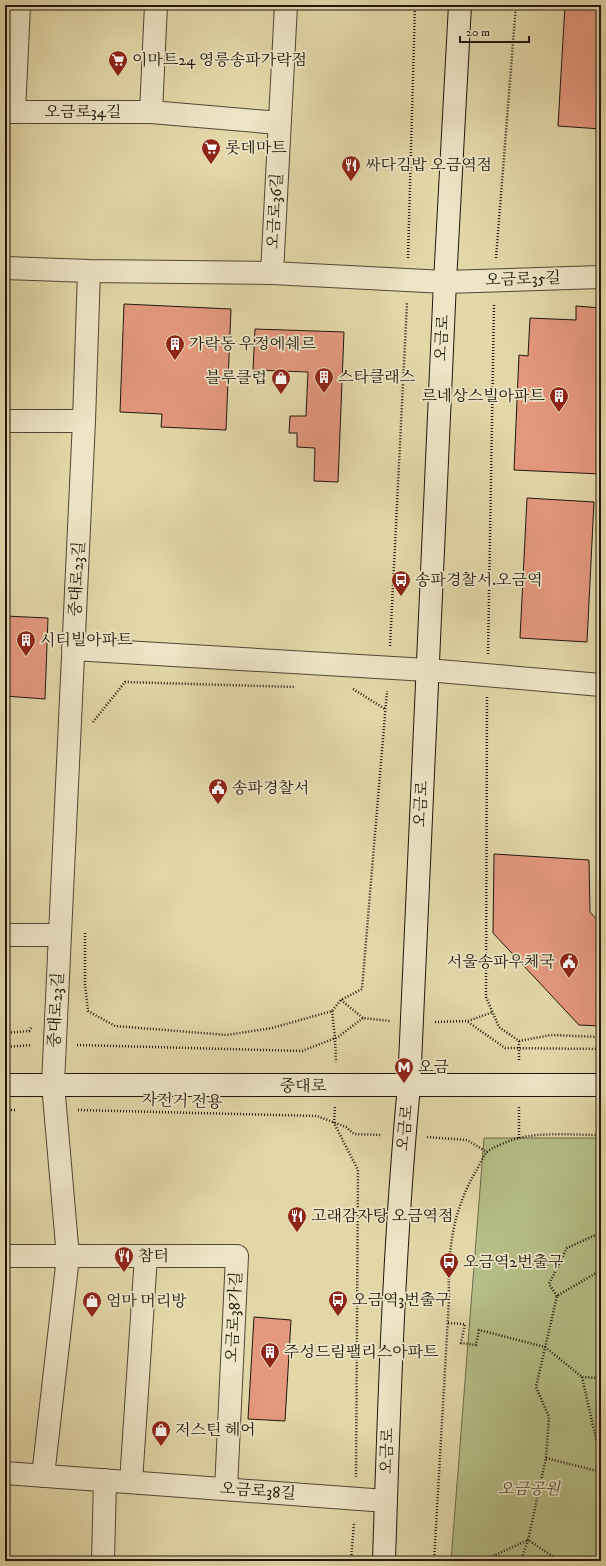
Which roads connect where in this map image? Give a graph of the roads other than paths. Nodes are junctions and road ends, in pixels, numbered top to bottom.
1 (19, 5) edge
2 (156, 5) edge
3 (286, 5) edge
4 (460, 5) edge
5 (10, 112) edge
6 (151, 112) junction
7 (279, 123) junction
8 (5, 268) edge
9 (89, 271) junction
10 (272, 273) junction
11 (601, 277) edge
12 (445, 282) junction
13 (5, 421) edge
14 (84, 421) junction
15 (73, 649) junction
16 (427, 670) junction
17 (601, 685) edge
18 (5, 935) edge
19 (60, 935) junction
20 (53, 1084) junction
21 (5, 1085) edge
22 (601, 1085) edge
23 (409, 1086) junction
24 (5, 1256) edge
25 (146, 1256) junction
26 (68, 1257) junction
27 (5, 1473) edge
28 (43, 1476) junction
29 (105, 1480) junction
30 (131, 1482) junction
31 (226, 1489) junction
32 (386, 1500) junction
33 (103, 1561) edge
34 (384, 1561) edge

1 - 5 street, 오금로34길
2 - 6 street
3 - 7 street, 오금로36길
4 - 12 street, 오금로
5 - 6 street, 오금로34길
6 - 7 street, 오금로34길
7 - 10 street, 오금로36길
8 - 9 street, 오금로36길
9 - 10 street, 오금로36길
9 - 14 street, 중대로23길
10 - 12 street, 오금로36길
11 - 12 street, 오금로35길
12 - 16 street, 오금로
13 - 14 street
14 - 15 street, 중대로23길
15 - 16 street
15 - 19 street, 중대로23길
16 - 17 street
16 - 23 street, 오금로
18 - 19 street
19 - 20 street, 중대로23길
20 - 21 street, 중대로
20 - 23 street, 중대로
20 - 26 street, 중대로23길
22 - 23 street, 중대로
23 - 32 street, 오금로
24 - 26 street, 오금로38가길
25 - 26 street, 오금로38가길
25 - 30 street
25 - 31 street, 오금로38가길
26 - 28 street
27 - 28 street, 오금로38길
28 - 29 street, 오금로38길
29 - 30 street, 오금로38길
29 - 33 street
30 - 31 street, 오금로38길
31 - 32 street, 오금로38길
32 - 34 street, 오금로

